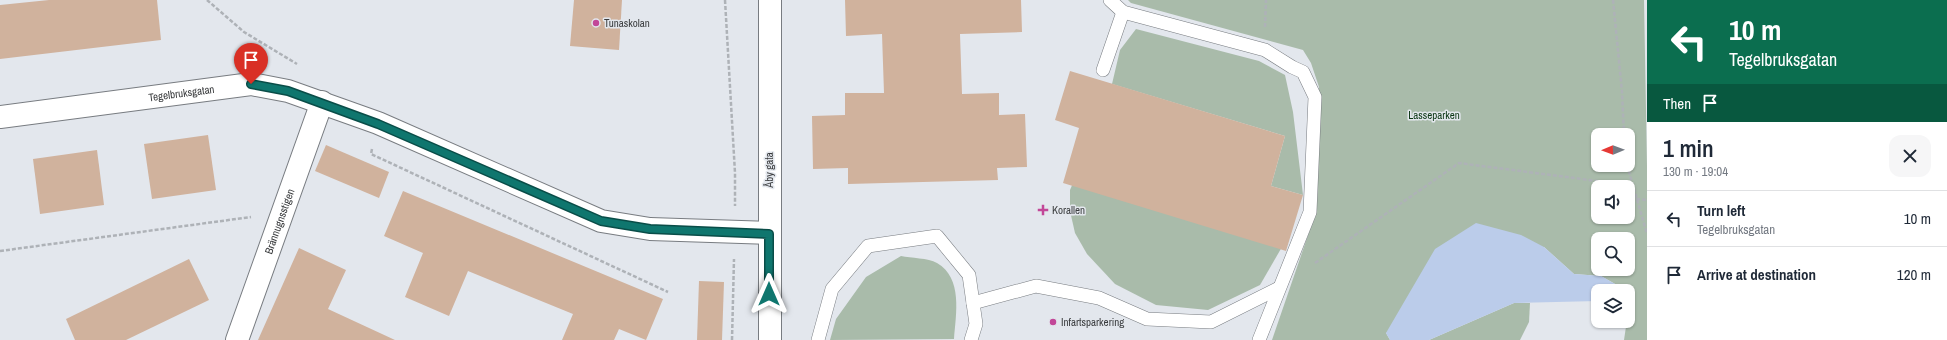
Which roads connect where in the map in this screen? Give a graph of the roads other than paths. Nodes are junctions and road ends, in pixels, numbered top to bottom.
1 (770, 0) edge
2 (1110, 0) edge
3 (1123, 12) junction
4 (1103, 70) dead end
5 (322, 102) junction
6 (0, 118) edge
7 (769, 234) junction
8 (1279, 288) junction
9 (973, 303) junction
10 (237, 340) edge
11 (770, 340) edge
12 (818, 340) edge
13 (971, 340) edge
14 (1259, 340) edge

1 - 7 street, Åby gata
2 - 3 lane
3 - 4 lane
3 - 8 lane
5 - 6 street, Tegelbruksgatan
5 - 7 street, Tegelbruksgatan
5 - 10 street, Brännugnsstigen
7 - 11 street, Åby gata
8 - 9 lane
8 - 14 lane
9 - 12 lane
9 - 13 lane

